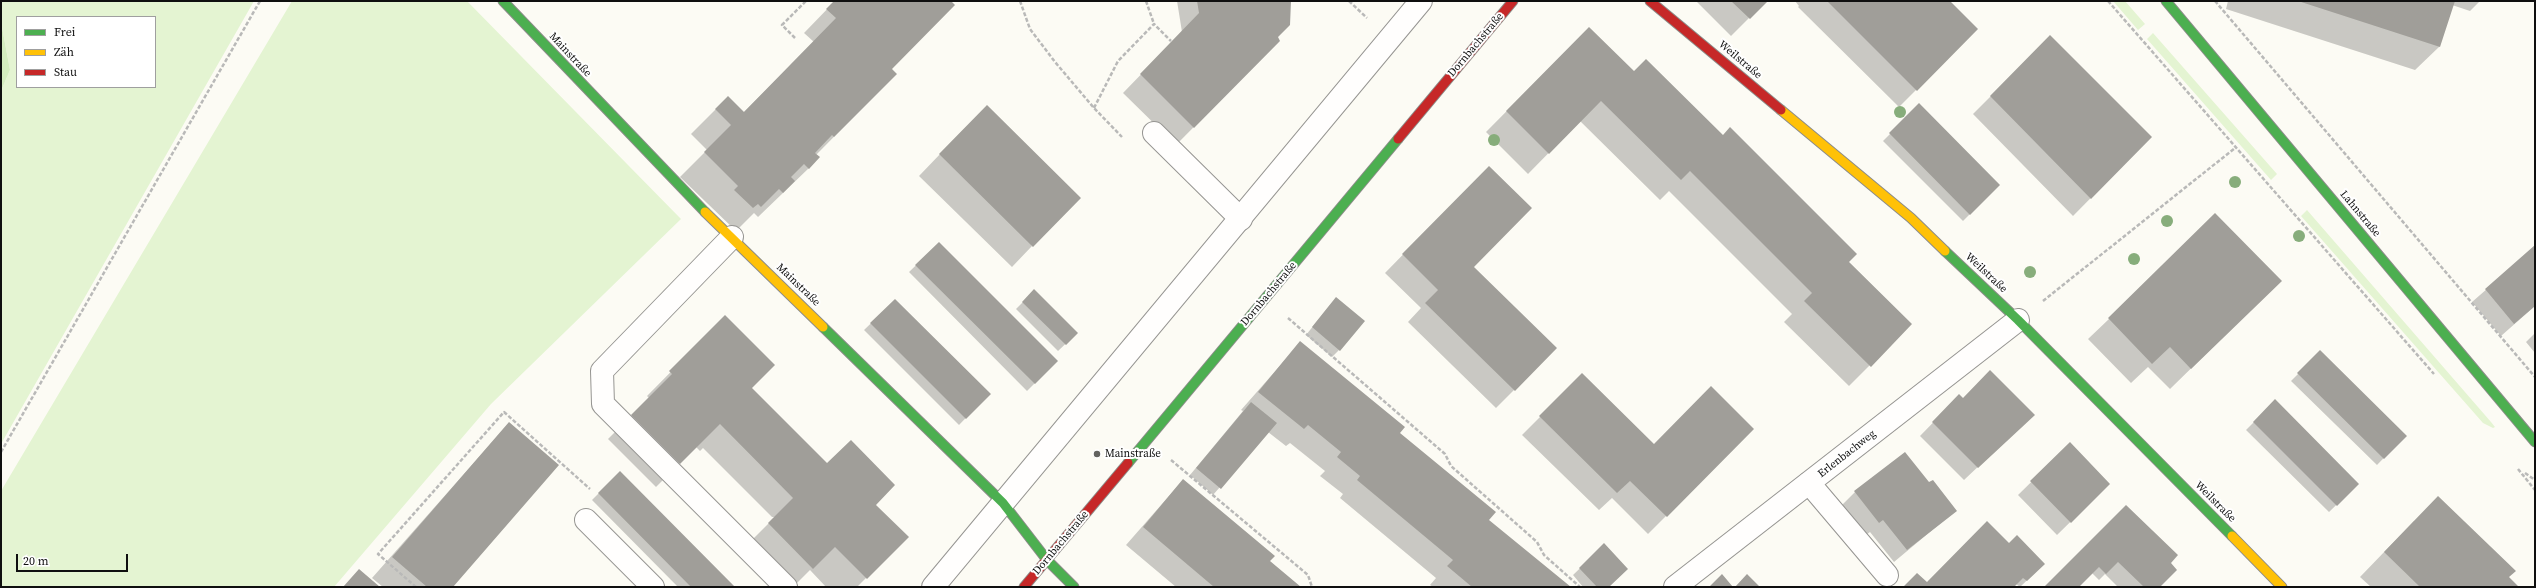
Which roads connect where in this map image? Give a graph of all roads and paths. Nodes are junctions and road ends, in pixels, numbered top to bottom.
1 (260, 1) edge
2 (503, 1) edge
3 (806, 1) edge
4 (1020, 1) edge
5 (1146, 1) edge
6 (1514, 1) edge
7 (1650, 1) edge
8 (2108, 1) edge
9 (2166, 1) edge
10 (2215, 1) edge
11 (1417, 3) edge
12 (1154, 24) junction
13 (795, 38) dead end
14 (1171, 41) dead end
15 (1094, 108) junction
16 (1154, 133) dead end
17 (1127, 141) dead end
18 (2235, 148) junction
19 (1241, 219) junction
20 (732, 237) junction
21 (1265, 298) junction
22 (2018, 320) junction
23 (2436, 375) dead end
24 (2535, 377) edge
25 (1148, 441) junction
26 (2535, 442) edge
27 (1, 452) edge
28 (2515, 465) dead end
29 (1809, 483) junction
30 (2535, 490) edge
31 (1003, 503) junction
32 (586, 520) joint
33 (1046, 560) junction
34 (1887, 575) dead end
35 (416, 587) edge
36 (653, 587) edge
37 (786, 587) edge
38 (933, 587) edge
39 (1024, 587) edge
40 (1074, 587) edge
41 (1312, 587) edge
42 (1580, 587) edge
43 (1675, 587) edge
44 (2282, 587) edge

1 - 27 path
2 - 20 street, Mainstraße
3 - 13 path
4 - 15 path
5 - 12 path
6 - 21 street, Dornbachstraße
7 - 22 street, Weilstraße
8 - 18 path
9 - 26 street, Lahnstraße
10 - 24 path
11 - 19 street
12 - 14 path
12 - 15 path
15 - 17 path
16 - 19 street
18 - 22 path
18 - 23 path
19 - 31 street
20 - 31 street, Mainstraße
20 - 37 street
21 - 25 street, Dornbachstraße
21 - 42 path
22 - 29 street, Erlenbachweg
22 - 44 street, Weilstraße
25 - 33 street, Dornbachstraße
25 - 41 path
28 - 30 path
29 - 34 street
29 - 43 street, Erlenbachweg
31 - 33 street, Mainstraße
31 - 38 street
32 - 35 path
32 - 36 street
33 - 39 street, Dornbachstraße
33 - 40 street, Mainstraße

